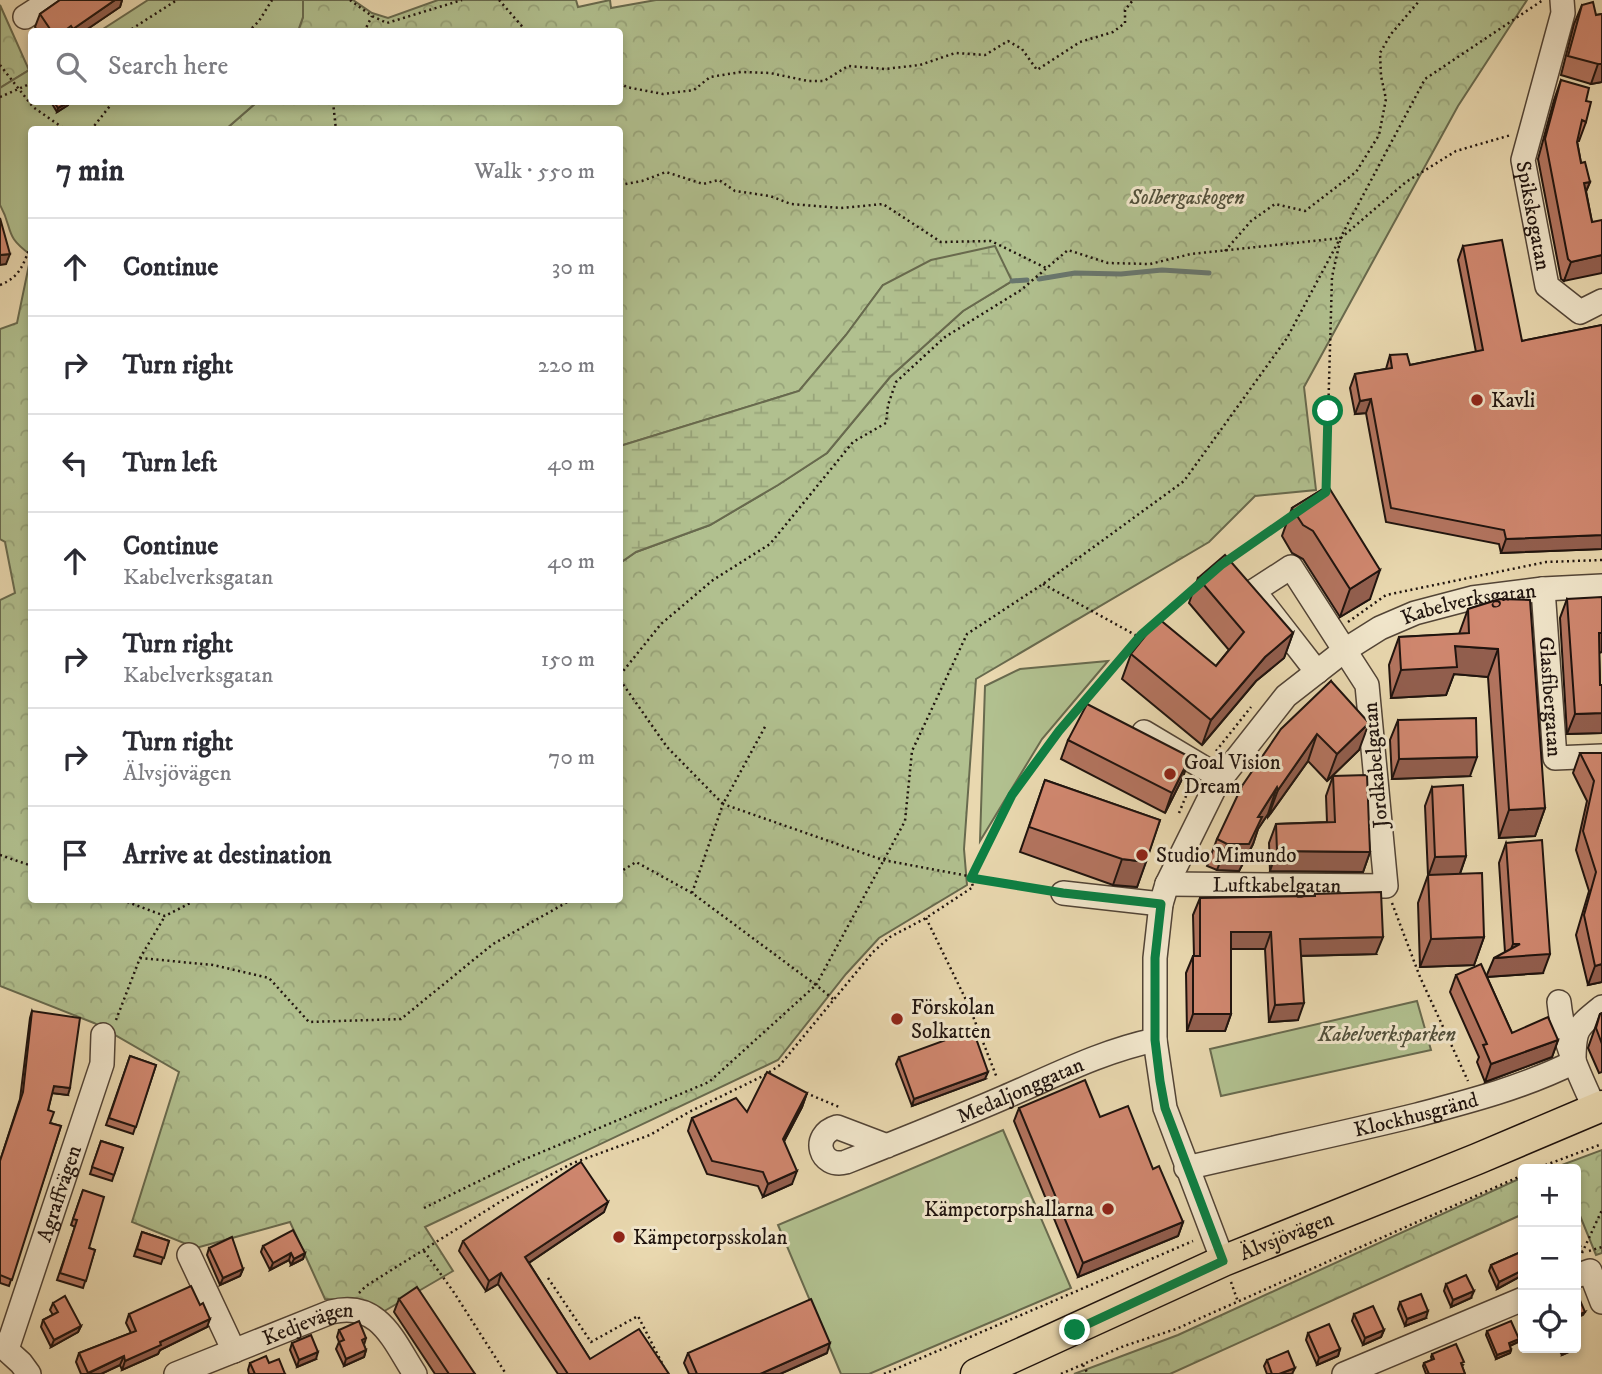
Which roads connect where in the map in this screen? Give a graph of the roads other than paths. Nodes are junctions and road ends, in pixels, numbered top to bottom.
1 (51, 0) edge
2 (1562, 0) edge
3 (25, 17) dead end
4 (1602, 301) edge
5 (1602, 586) edge
6 (1543, 589) junction
7 (1345, 650) junction
8 (1317, 672) junction
9 (1144, 732) edge
10 (1602, 756) edge
11 (1221, 778) junction
12 (1386, 886) joint
13 (1063, 893) road end
14 (1164, 894) junction
15 (1559, 1002) dead end
16 (1602, 1007) edge
17 (103, 1035) road end
18 (1155, 1040) junction
19 (1574, 1062) junction
20 (1599, 1107) edge
21 (887, 1146) dead end
22 (1186, 1168) junction
23 (189, 1255) dead end
24 (1223, 1261) junction
25 (1583, 1274) edge
26 (1518, 1300) edge
27 (1602, 1302) edge
28 (4, 1347) edge
29 (234, 1351) junction
30 (29, 1374) edge
31 (176, 1374) edge
32 (415, 1374) edge
33 (975, 1374) edge
34 (1344, 1374) edge

1 - 3 street
2 - 4 street, Spikskogatan
5 - 6 street, Kabelverksgatan
6 - 7 street, Kabelverksgatan
6 - 10 street, Glasfibergatan
7 - 8 street, Kabelverksgatan
7 - 8 street
7 - 12 street, Jordkabelgatan
8 - 11 street, Kabelverksgatan
9 - 11 street
11 - 14 street, Kabelverksgatan
12 - 14 street, Luftkabelgatan
13 - 14 street
14 - 18 street, Kabelverksgatan
15 - 19 street
16 - 19 street
17 - 28 street, Agraffvägen
18 - 21 street, Medaljonggatan
18 - 22 street, Kabelverksgatan
19 - 20 street
19 - 22 street, Klockhusgränd
20 - 24 main road, Älvsjövägen
22 - 24 street, Kabelverksgatan
23 - 29 street
24 - 33 main road, Älvsjövägen
25 - 27 street
26 - 34 street
28 - 30 street
29 - 31 street, Kedjevägen
29 - 32 street, Kedjevägen

